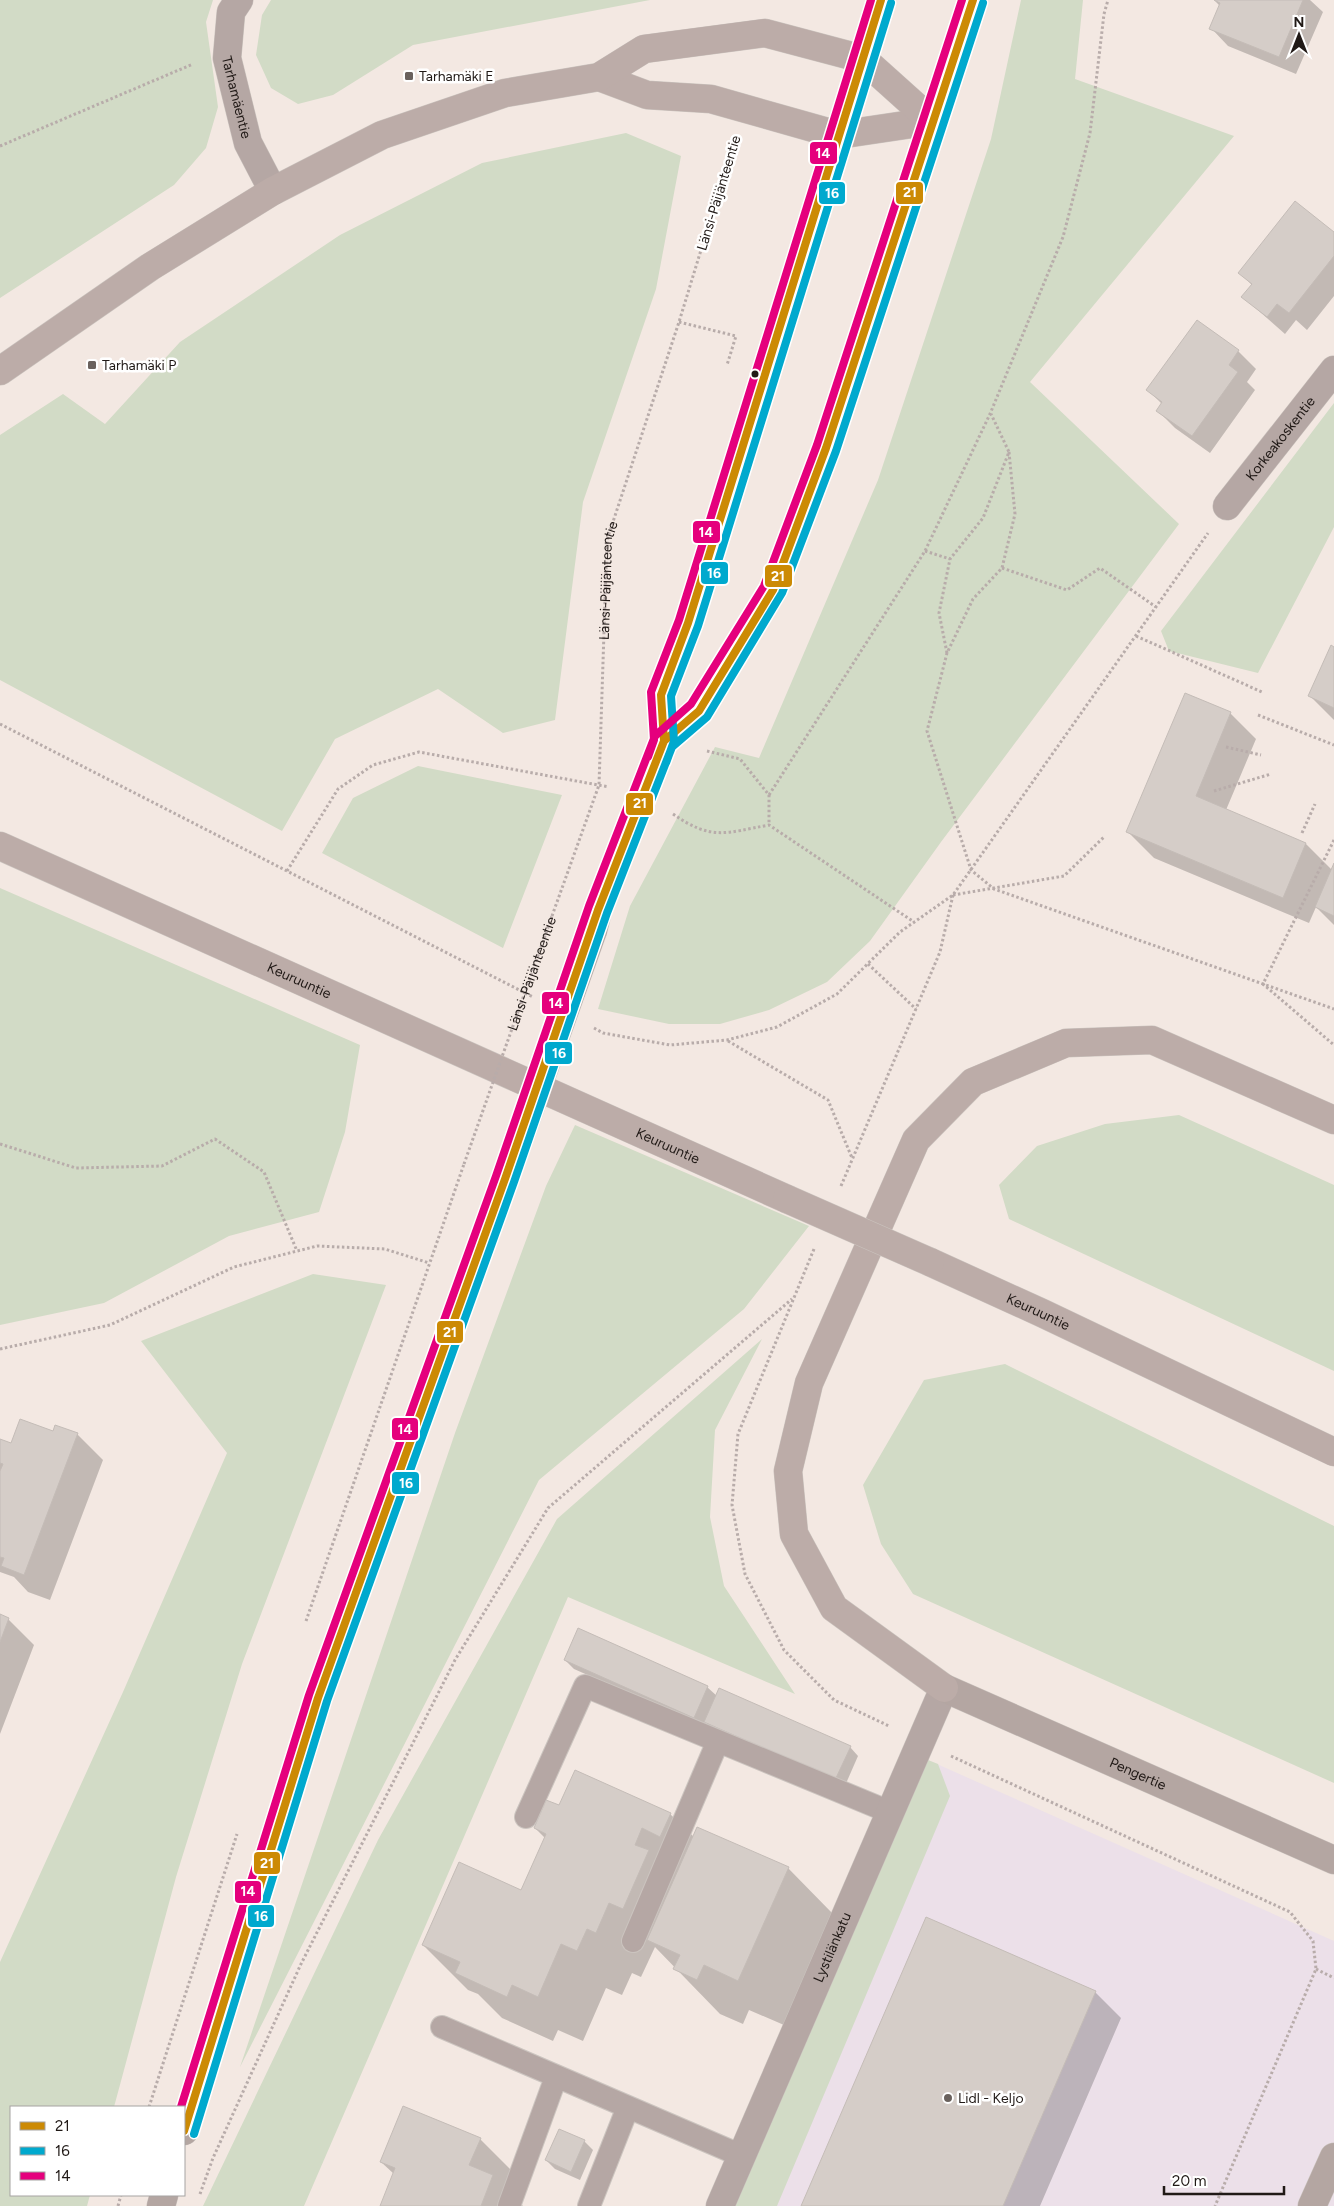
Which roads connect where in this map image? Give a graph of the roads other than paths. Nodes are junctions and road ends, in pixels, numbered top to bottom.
1 (238, 0) edge
2 (881, 0) edge
3 (973, 0) edge
4 (863, 59) junction
5 (599, 77) junction
6 (932, 121) junction
7 (838, 135) junction
8 (273, 191) junction
9 (0, 370) edge
10 (1334, 370) edge
11 (1227, 506) road end
12 (664, 741) junction
13 (0, 846) edge
14 (1332, 1118) edge
15 (1334, 1452) edge
16 (944, 1688) junction
17 (718, 1741) junction
18 (892, 1813) junction
19 (526, 1817) dead end
20 (1334, 1860) edge
21 (633, 1941) dead end
22 (442, 2027) dead end
23 (556, 2077) junction
24 (628, 2107) junction
25 (185, 2128) edge
26 (742, 2156) junction
27 (1334, 2157) edge
28 (509, 2206) edge
29 (589, 2206) edge
30 (720, 2206) edge
31 (1312, 2206) edge

1 - 8 street, Tarhamäentie
2 - 4 main road
3 - 6 main road
4 - 5 highway
4 - 6 highway
4 - 7 main road
5 - 7 highway
5 - 8 highway
6 - 7 highway
6 - 12 main road
7 - 12 main road
8 - 9 highway
10 - 11 street, Korkeakoskentie
12 - 25 main road, bridge
13 - 15 highway, Keuruuntie, bridge
14 - 16 highway
16 - 18 street, Lystilänkatu
16 - 20 main road, Pengertie
17 - 18 lane
17 - 19 lane
17 - 21 lane
18 - 26 street, Lystilänkatu
22 - 23 lane
23 - 24 lane
23 - 28 lane
24 - 26 lane
24 - 29 lane
26 - 30 street, Lystilänkatu
27 - 31 main road

